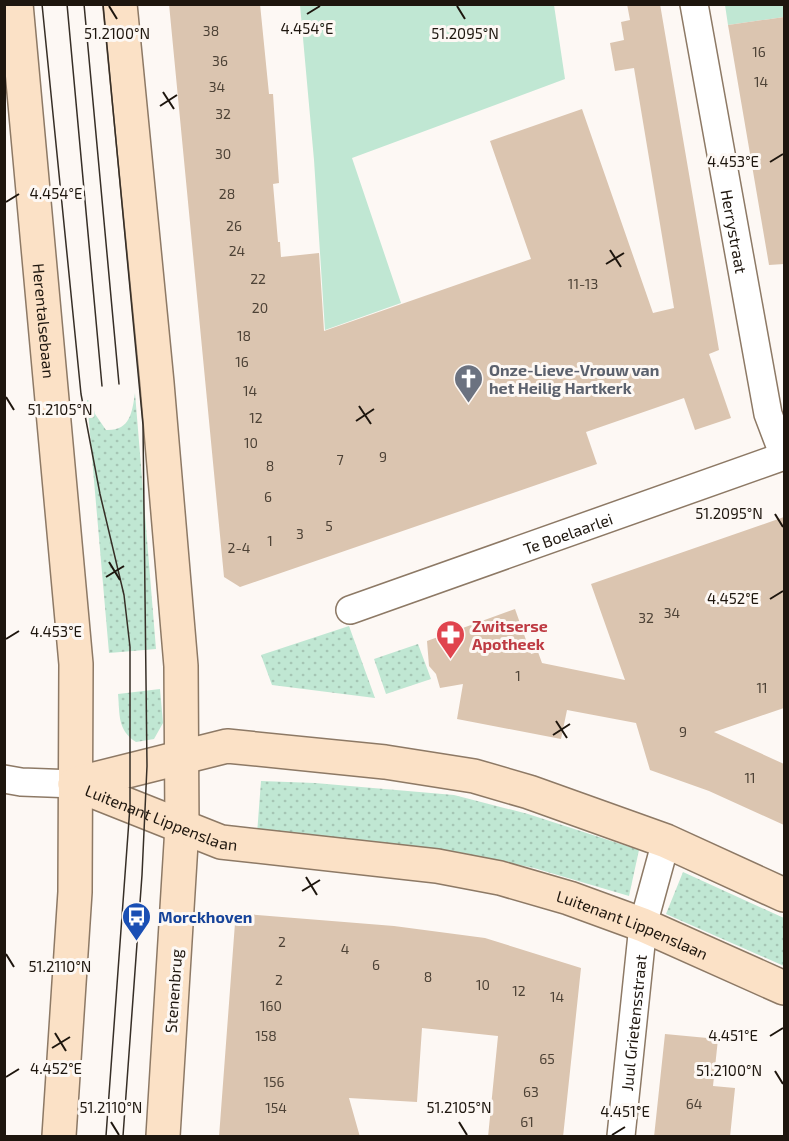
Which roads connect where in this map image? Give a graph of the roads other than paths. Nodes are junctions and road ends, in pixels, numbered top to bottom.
1 (15, 4) edge
2 (120, 4) edge
3 (694, 4) edge
4 (784, 456) edge
5 (350, 610) dead end
6 (183, 757) junction
7 (4, 779) edge
8 (75, 784) junction
9 (182, 827) junction
10 (666, 841) junction
11 (784, 895) edge
12 (643, 925) junction
13 (784, 987) edge
14 (59, 1137) edge
15 (164, 1137) edge
16 (621, 1137) edge

1 - 8 main road, Herentalsebaan
2 - 6 main road, Stenenbrug
3 - 4 street, Herrystraat
4 - 5 street, Te Boelaarlei
6 - 8 main road, Luitenant Lippenslaan
6 - 9 main road, Stenenbrug
6 - 10 main road, Luitenant Lippenslaan
7 - 8 street
8 - 9 main road, Luitenant Lippenslaan
8 - 14 main road
9 - 12 main road, Luitenant Lippenslaan
9 - 15 main road, Stenenbrug
10 - 11 main road, Luitenant Lippenslaan
10 - 12 street, Juul Grietensstraat
12 - 13 main road, Luitenant Lippenslaan
12 - 16 street, Juul Grietensstraat

